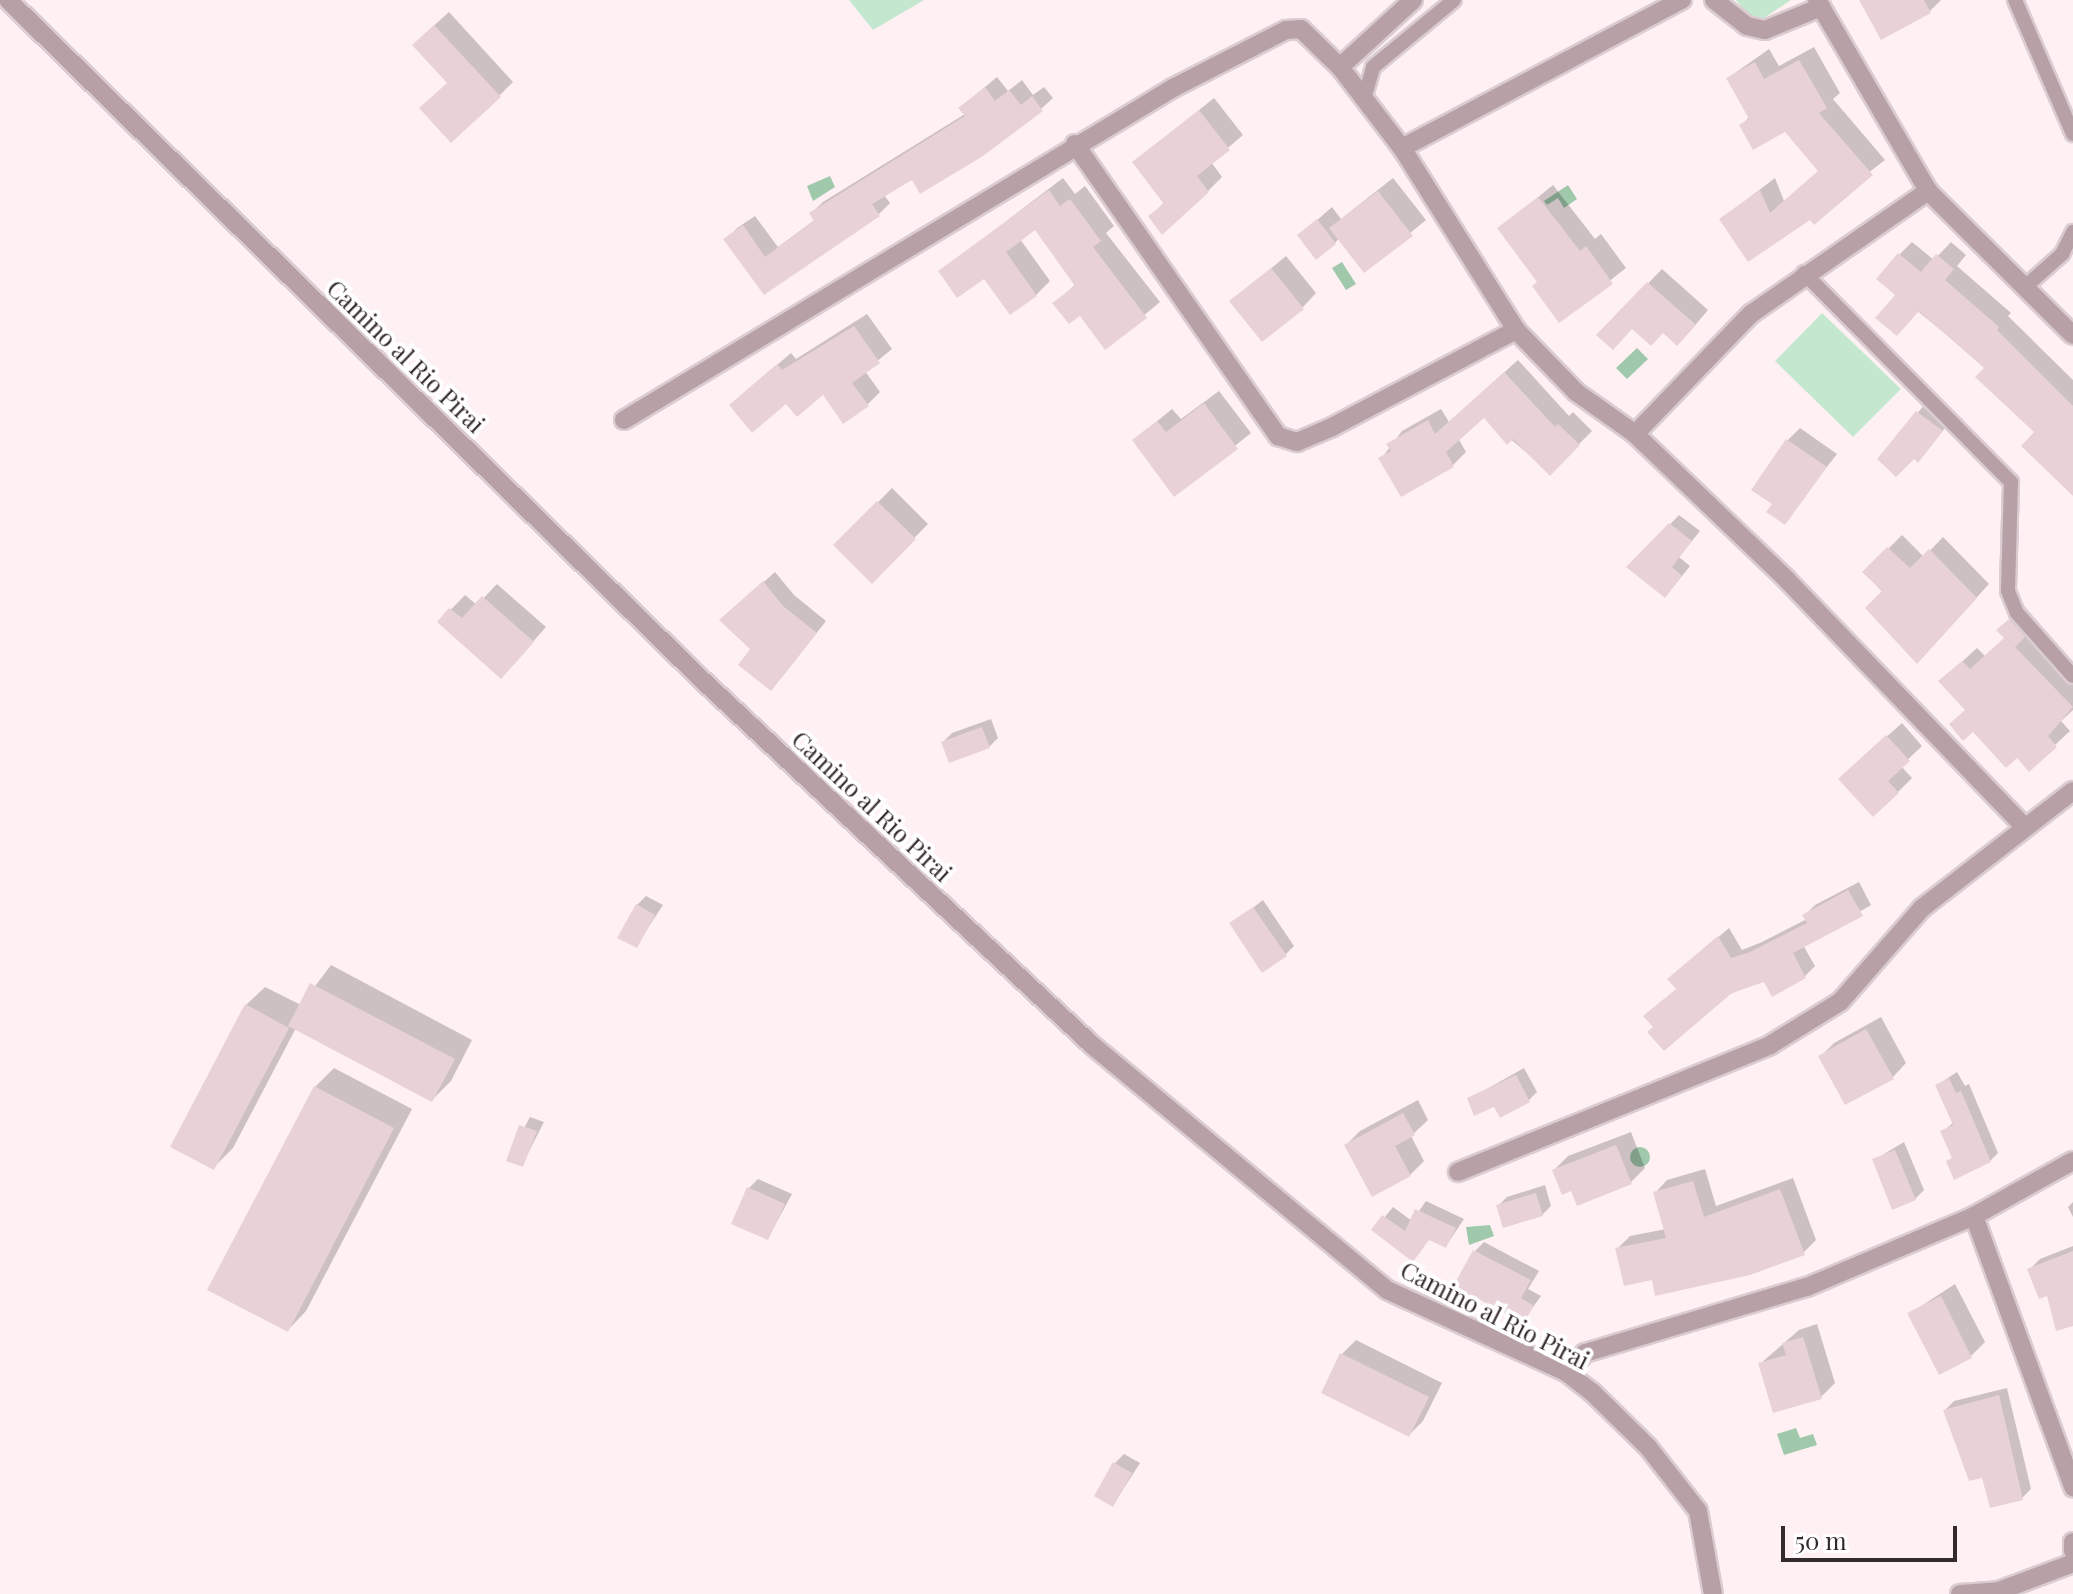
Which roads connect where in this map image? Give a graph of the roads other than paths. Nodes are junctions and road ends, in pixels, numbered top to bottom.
1 (8, 0) edge
2 (1413, 0) edge
3 (1454, 0) edge
4 (1682, 0) edge
5 (1714, 0) edge
6 (2015, 0) edge
7 (1819, 3) edge
8 (1340, 67) junction
9 (1364, 99) junction
10 (2073, 134) edge
11 (1075, 144) junction
12 (1402, 148) junction
13 (1928, 191) junction
14 (2073, 232) edge
15 (1804, 273) junction
16 (2025, 287) junction
17 (1516, 330) junction
18 (2073, 335) edge
19 (624, 420) dead end
20 (1635, 434) junction
21 (2073, 676) edge
22 (2073, 791) edge
23 (2023, 825) junction
24 (2073, 1161) edge
25 (1458, 1172) dead end
26 (1974, 1216) junction
27 (1566, 1372) junction
28 (2073, 1487) edge
29 (2073, 1542) edge
30 (2073, 1551) edge
31 (2073, 1563) edge
32 (1999, 1592) edge
33 (1713, 1594) edge
34 (1960, 1594) edge

1 - 27 street, Camino al Rio Pirai
2 - 8 street
3 - 9 street
4 - 12 street
5 - 7 street
6 - 10 street
7 - 13 street
8 - 9 street
8 - 11 street
9 - 12 street
11 - 17 street
11 - 19 street
12 - 17 street
13 - 15 street
13 - 16 street
14 - 16 street
15 - 20 street
15 - 21 street
16 - 18 street
17 - 20 street
20 - 23 street
22 - 23 street
23 - 25 street
24 - 26 street
26 - 27 street
26 - 28 street
27 - 33 street, Camino al Rio Pirai
29 - 30 street
31 - 32 street
32 - 34 street

